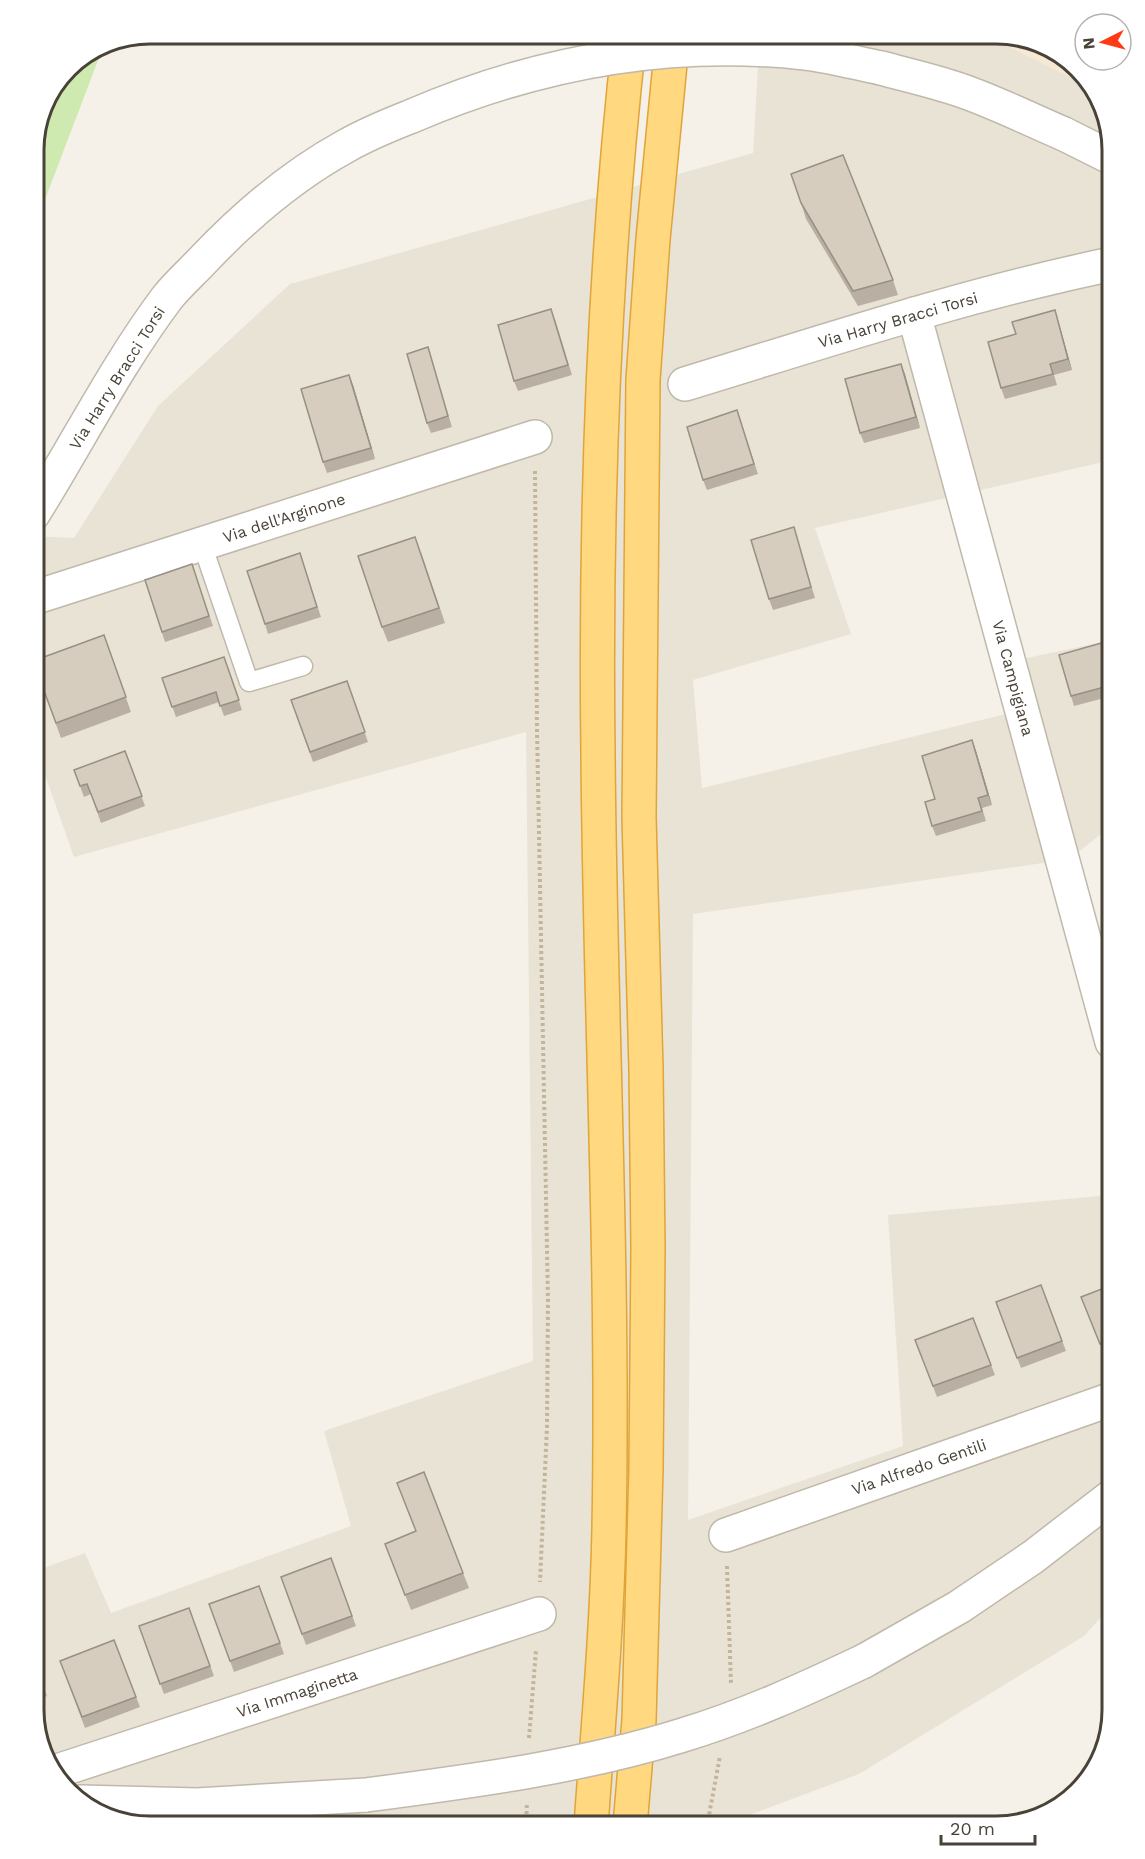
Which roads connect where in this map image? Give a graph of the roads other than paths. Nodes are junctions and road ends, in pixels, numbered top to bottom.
1 (629, 44) edge
2 (672, 44) edge
3 (1102, 153) edge
4 (1102, 266) edge
5 (914, 314) junction
6 (685, 384) dead end
7 (535, 437) road end
8 (44, 495) edge
9 (202, 544) junction
10 (44, 594) edge
11 (303, 666) dead end
12 (1102, 1005) edge
13 (1102, 1403) edge
14 (1102, 1504) edge
15 (726, 1535) road end
16 (539, 1614) road end
17 (62, 1769) edge
18 (99, 1802) edge
19 (592, 1816) edge
20 (631, 1816) edge

1 - 19 highway
2 - 20 highway
3 - 8 street, Via Harry Bracci Torsi, bridge
4 - 5 street, Via Harry Bracci Torsi
5 - 6 street, Via Harry Bracci Torsi
5 - 12 street, Via Campigiana
7 - 9 street, Via dell'Arginone
9 - 10 street, Via dell'Arginone
9 - 11 lane
13 - 15 street, Via Alfredo Gentili
14 - 18 street, bridge
16 - 17 street, Via Immaginetta

